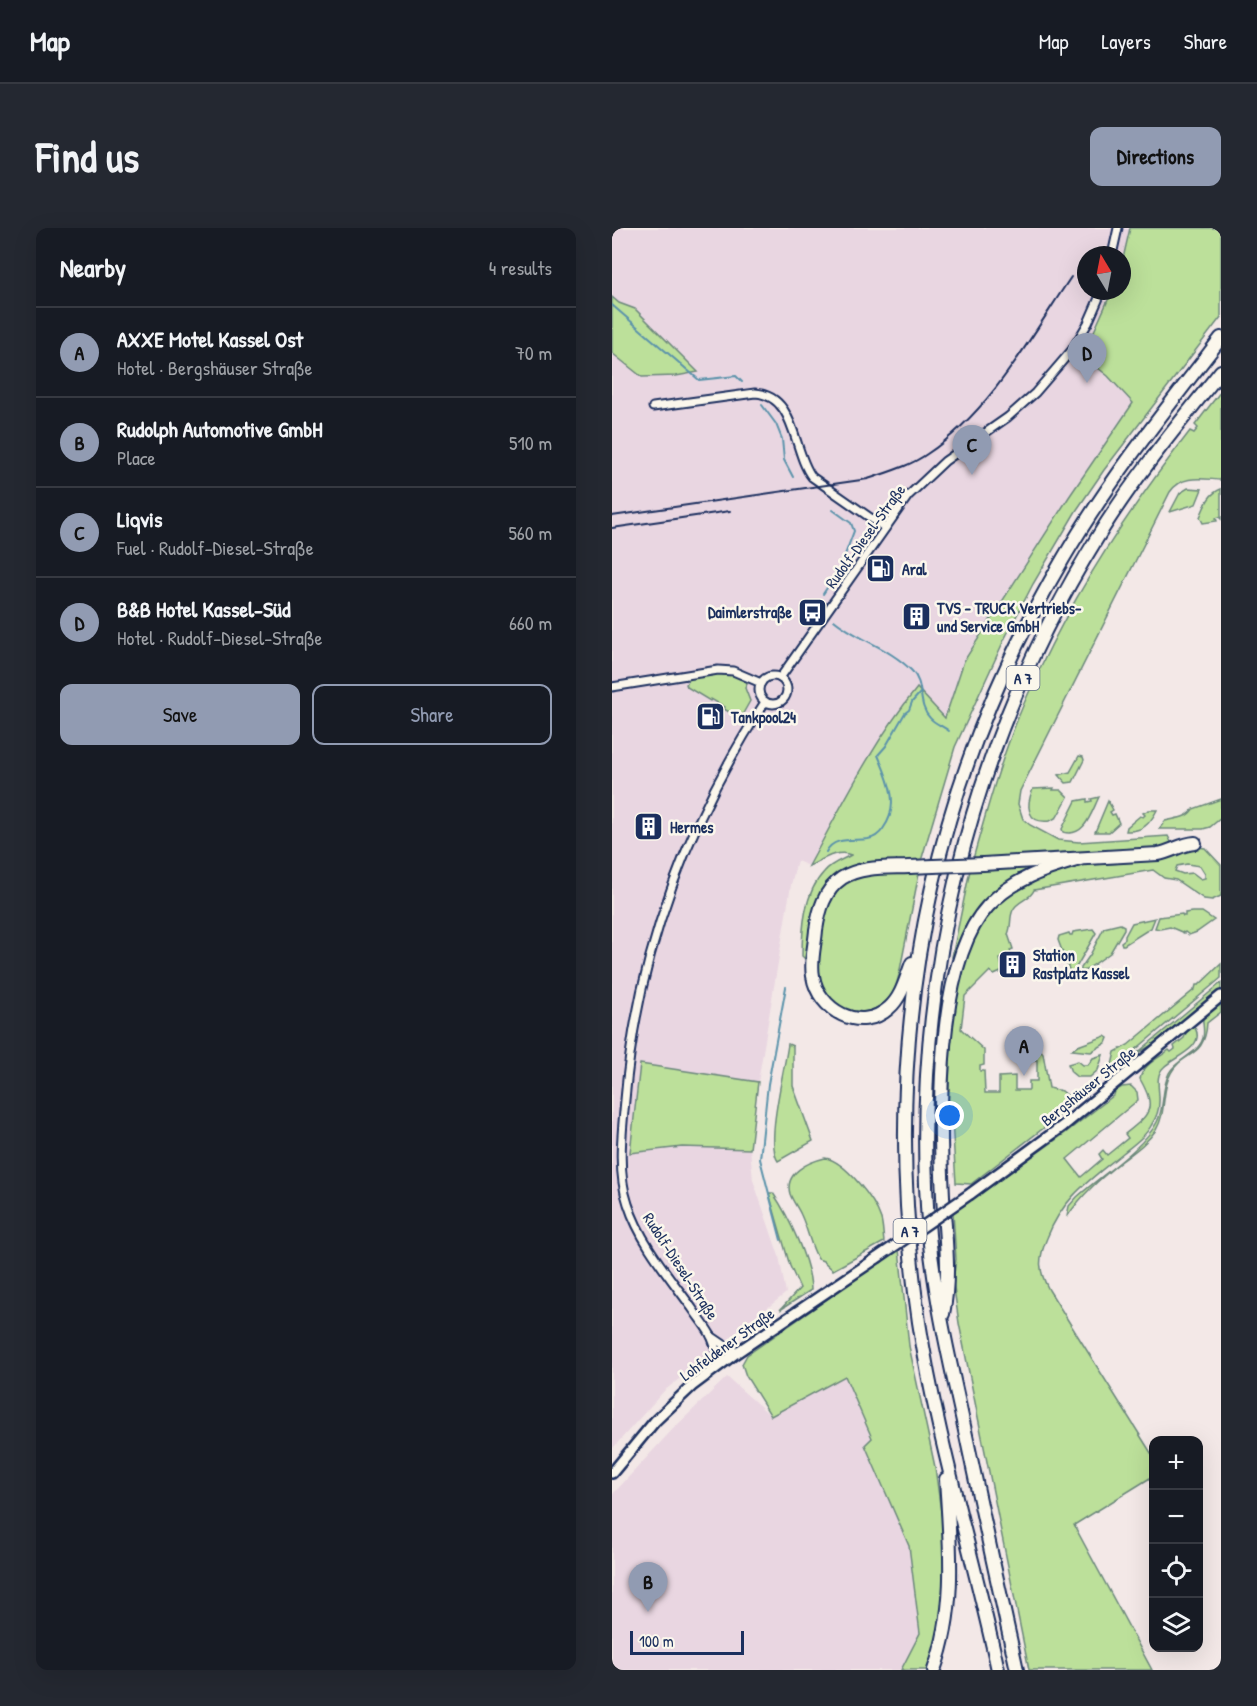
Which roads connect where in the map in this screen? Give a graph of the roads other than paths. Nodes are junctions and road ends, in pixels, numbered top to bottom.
1 (1118, 228) edge
2 (1114, 246) edge
3 (1098, 300) edge
4 (1221, 338) edge
5 (1221, 370) edge
6 (653, 407) dead end
7 (885, 528) junction
8 (780, 678) junction
9 (761, 683) junction
10 (612, 687) edge
11 (765, 702) junction
12 (1195, 843) dead end
13 (1080, 859) junction
14 (920, 940) junction
15 (1221, 996) edge
16 (877, 1258) joint
17 (942, 1324) junction
18 (711, 1335) junction
19 (736, 1353) junction
20 (720, 1364) junction
21 (944, 1448) junction
22 (612, 1473) edge
23 (934, 1670) edge
24 (998, 1670) edge
25 (1017, 1670) edge

1 - 2 street
3 - 7 street, Rudolf-Diesel-Straße
4 - 14 highway, A 7
5 - 17 highway, A 7
6 - 7 street
7 - 8 street, Rudolf-Diesel-Straße
8 - 9 street
8 - 11 street, Rudolf-Diesel-Straße
9 - 10 street
9 - 11 street
11 - 18 street, Rudolf-Diesel-Straße
12 - 13 highway
13 - 14 highway, bridge
13 - 17 highway
14 - 21 highway, A 7
15 - 16 main road, Bergshäuser Straße, bridge
16 - 19 main road, Lohfeldener Straße
17 - 25 highway, A 7
18 - 19 street, Rudolf-Diesel-Straße
18 - 20 street, Rudolf-Diesel-Straße
19 - 20 main road, Lohfeldener Straße
20 - 22 main road, Lohfeldener Straße
21 - 23 highway
21 - 24 highway, A 7

